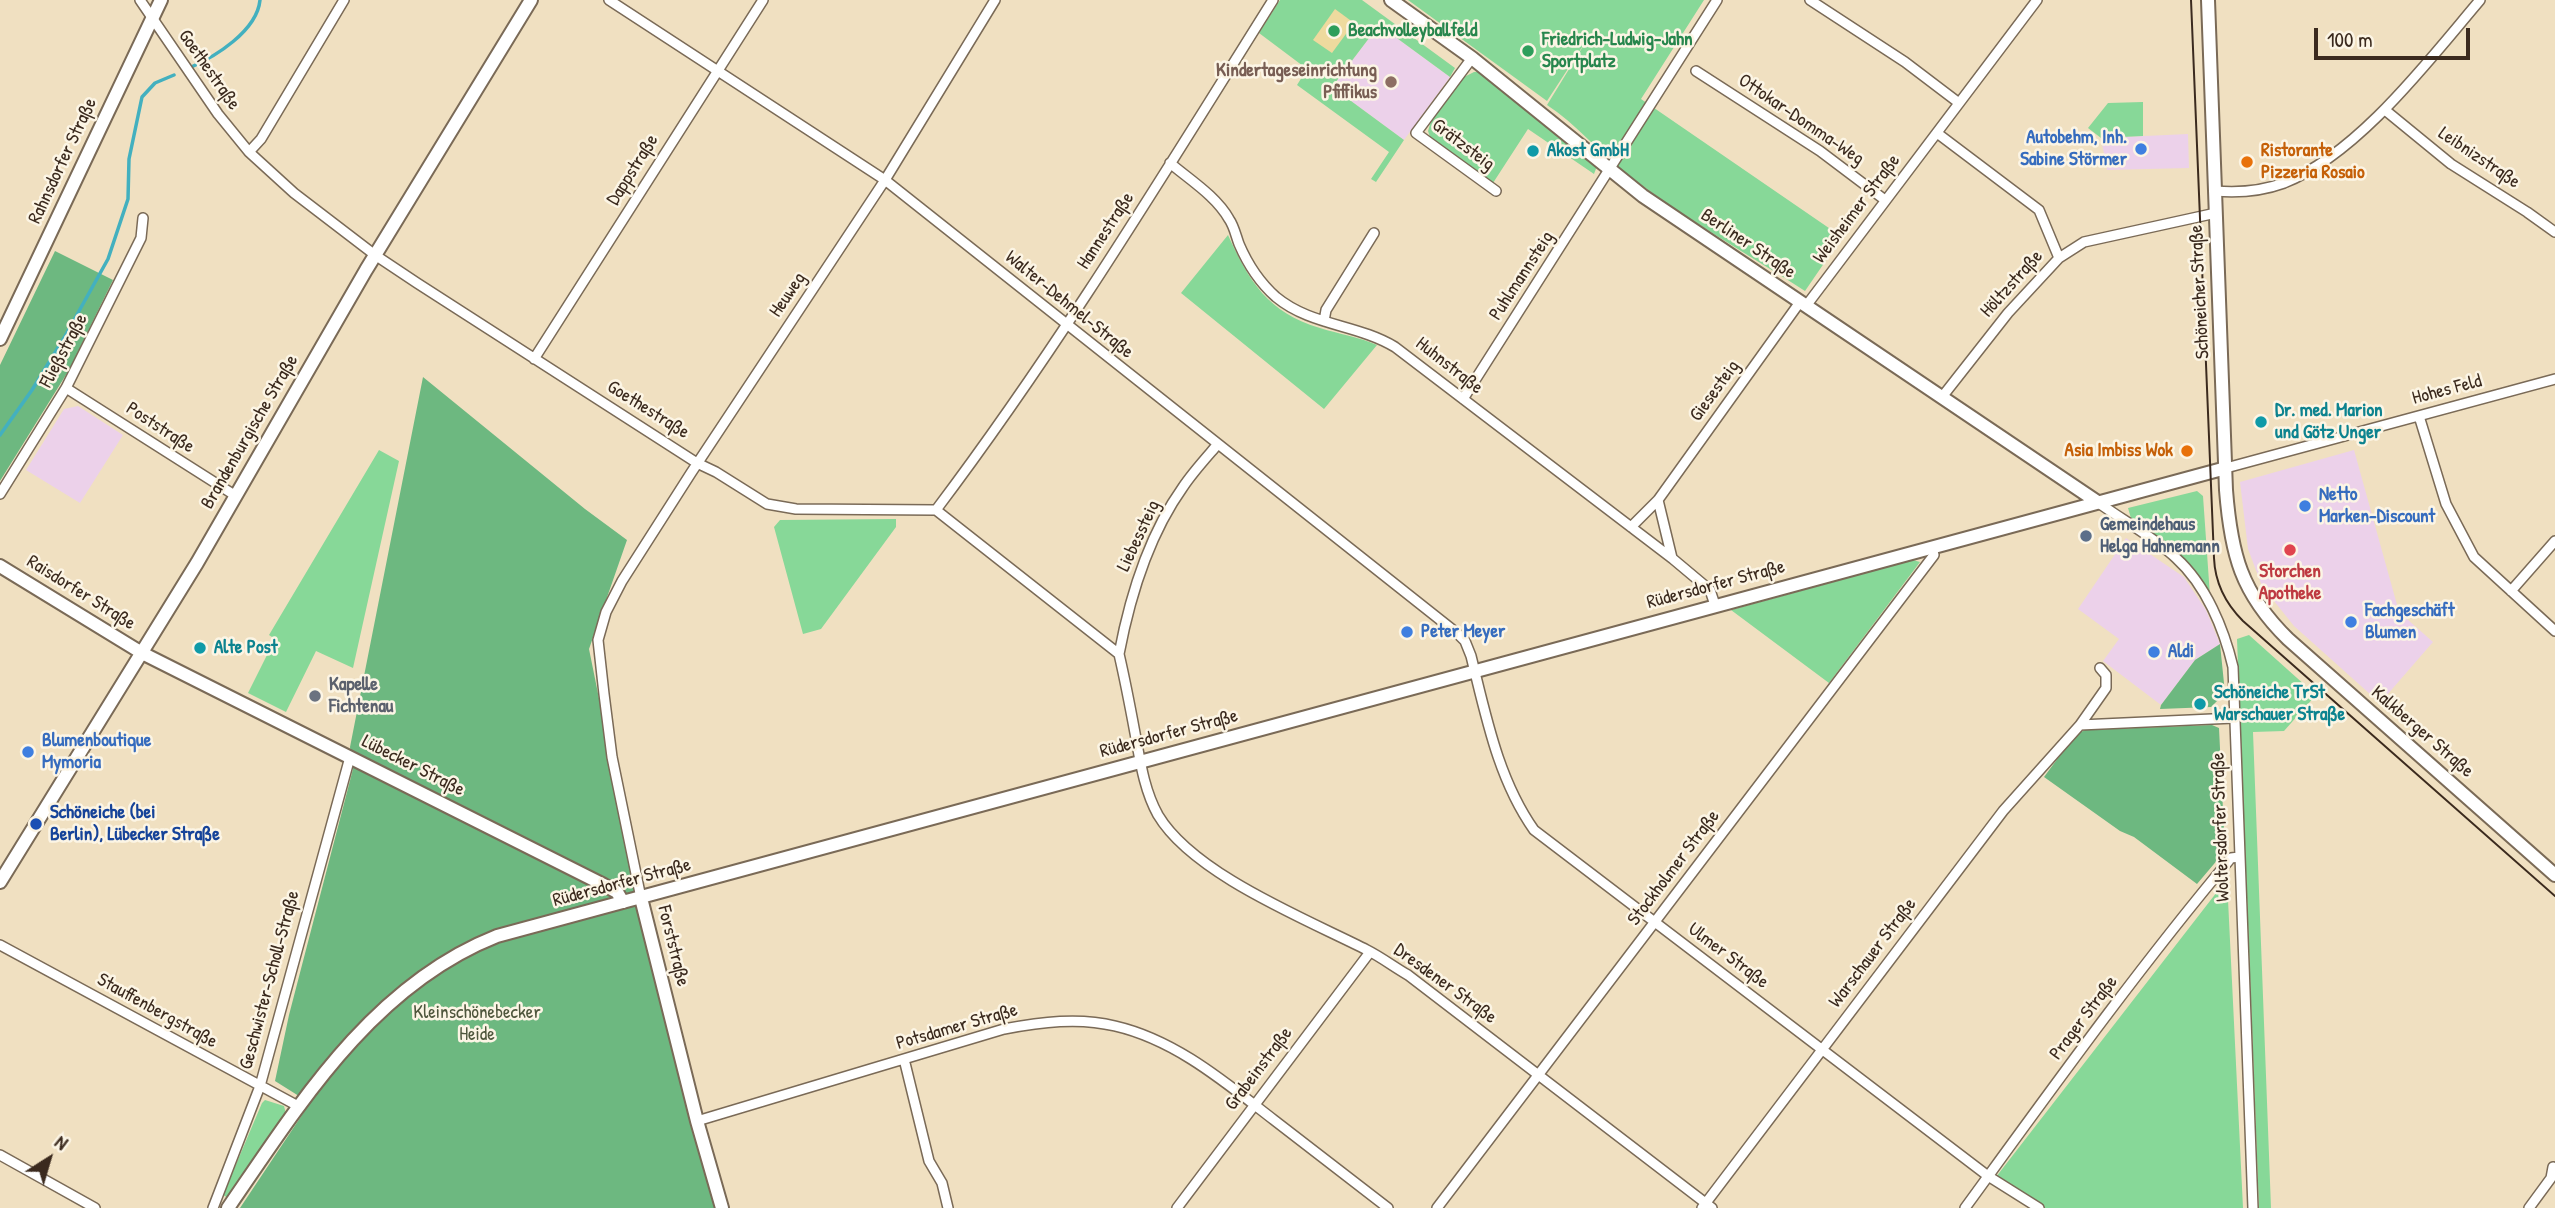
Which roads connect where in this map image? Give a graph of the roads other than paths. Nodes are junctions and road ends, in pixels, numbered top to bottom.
1 (140, 0) edge
2 (162, 0) edge
3 (344, 0) edge
4 (531, 0) edge
5 (609, 0) edge
6 (763, 0) edge
7 (995, 0) edge
8 (1273, 0) edge
9 (1391, 0) edge
10 (1717, 0) edge
11 (1810, 0) edge
12 (2037, 0) edge
13 (2208, 0) edge
14 (2480, 0) edge
15 (152, 19) junction
16 (1472, 58) junction
17 (717, 71) junction
18 (1696, 71) dead end
19 (1959, 103) junction
20 (2385, 110) junction
21 (1937, 133) junction
22 (249, 152) junction
23 (1170, 163) junction
24 (1610, 172) junction
25 (885, 180) junction
26 (1496, 191) dead end
27 (2215, 191) junction
28 (1885, 200) junction
29 (2216, 213) junction
30 (143, 218) dead end
31 (2555, 232) edge
32 (1374, 233) dead end
33 (375, 255) junction
34 (2059, 258) junction
35 (1803, 304) junction
36 (1324, 321) junction
37 (1066, 325) junction
38 (0, 340) edge
39 (534, 359) junction
40 (2555, 379) edge
41 (66, 388) junction
42 (1942, 397) junction
43 (1463, 399) junction
44 (2419, 416) junction
45 (1217, 444) junction
46 (697, 463) junction
47 (2225, 468) junction
48 (0, 494) edge
49 (236, 496) junction
50 (1658, 500) junction
51 (2096, 502) junction
52 (936, 509) junction
53 (1632, 527) junction
54 (2555, 541) edge
55 (1932, 548) junction
56 (1672, 559) junction
57 (0, 566) edge
58 (2243, 580) joint
59 (2511, 591) junction
60 (1715, 605) junction
61 (608, 607) joint
62 (2555, 631) edge
63 (142, 653) junction
64 (1119, 654) junction
65 (2100, 668) dead end
66 (1475, 671) junction
67 (2234, 718) junction
68 (2080, 725) junction
69 (350, 757) junction
70 (1141, 762) junction
71 (2239, 857) junction
72 (2555, 876) edge
73 (0, 882) edge
74 (641, 898) junction
75 (623, 902) junction
76 (1655, 923) junction
77 (0, 945) edge
78 (1370, 952) junction
79 (1823, 1049) junction
80 (904, 1059) junction
81 (1538, 1076) junction
82 (260, 1086) junction
83 (1254, 1104) junction
84 (298, 1106) junction
85 (697, 1121) junction
86 (0, 1154) edge
87 (2553, 1167) dead end
88 (1988, 1176) junction
89 (1707, 1206) edge
90 (95, 1208) edge
91 (213, 1208) edge
92 (228, 1208) edge
93 (722, 1208) edge
94 (948, 1208) edge
95 (1177, 1208) edge
96 (1388, 1208) edge
97 (1437, 1208) edge
98 (1965, 1208) edge
99 (2039, 1208) edge
100 (2253, 1208) edge
101 (2529, 1208) edge

1 - 15 street, Goethestraße
2 - 15 street, Rahnsdorfer Straße
3 - 22 street
4 - 33 street, Brandenburgische Straße
5 - 17 street, Walter-Dehmel-Straße
6 - 17 street, Dappstraße
7 - 25 street, Heuweg
8 - 23 street, Hannestraße
9 - 16 street, Berliner Straße
10 - 24 street, Puhlmannsteig
11 - 19 street
12 - 19 street, Weisheimer Straße
13 - 27 street, Schöneicher Straße
14 - 20 street
15 - 22 street, Goethestraße
15 - 38 street, Rahnsdorfer Straße
16 - 24 street, Berliner Straße
16 - 26 street, Grätzsteig
17 - 25 street, Walter-Dehmel-Straße
17 - 39 street, Dappstraße
18 - 28 street, Ottokar-Domma-Weg
19 - 21 street, Weisheimer Straße
20 - 27 street
20 - 31 street, Leibnizstraße
21 - 28 street, Weisheimer Straße
21 - 34 street
22 - 33 street, Goethestraße
23 - 36 street, Huhnstraße
23 - 37 street, Hannestraße
24 - 35 street, Berliner Straße
24 - 43 street, Puhlmannsteig
25 - 37 street, Walter-Dehmel-Straße
25 - 46 street, Heuweg
27 - 29 street, Schöneicher Straße
28 - 35 street, Weisheimer Straße
29 - 34 street, Höltzstraße
29 - 47 street, Schöneicher Straße
30 - 41 street, Fließstraße
32 - 36 street
33 - 39 street, Goethestraße
33 - 49 street, Brandenburgische Straße
34 - 42 street, Höltzstraße
35 - 42 street, Berliner Straße
35 - 50 street, Giesesteig
36 - 43 street, Huhnstraße
37 - 45 street, Walter-Dehmel-Straße
37 - 52 street, Hannestraße
39 - 46 street, Goethestraße
40 - 44 street, Hohes Feld
41 - 48 street, Fließstraße
41 - 49 street, Poststraße
42 - 51 street, Berliner Straße
43 - 53 street, Huhnstraße
44 - 47 street, Hohes Feld
44 - 59 street
45 - 64 street, Liebessteig
45 - 66 street, Walter-Dehmel-Straße
46 - 52 street, Goethestraße
46 - 61 street, Heuweg
47 - 51 street, Rüdersdorfer Straße
47 - 58 street, Schöneicher Straße
49 - 63 street, Brandenburgische Straße
50 - 53 street, Giesesteig
50 - 56 street
51 - 55 street, Rüdersdorfer Straße
51 - 67 street, Woltersdorfer Straße
52 - 64 street
53 - 56 street, Huhnstraße
54 - 59 street
55 - 60 street, Rüdersdorfer Straße
55 - 76 street, Stockholmer Straße
56 - 60 street, Huhnstraße
57 - 63 street, Raisdorfer Straße
58 - 72 street, Kalkberger Straße
59 - 62 street
60 - 66 street, Rüdersdorfer Straße
61 - 74 street, Forststraße
63 - 69 street, Lübecker Straße
63 - 73 street, Brandenburgische Straße
64 - 70 street
65 - 68 street, Warschauer Straße
66 - 70 street, Rüdersdorfer Straße
66 - 76 street, Ulmer Straße
67 - 68 street
67 - 71 street, Woltersdorfer Straße
68 - 79 street, Warschauer Straße
69 - 75 street, Lübecker Straße
69 - 82 street, Geschwister-Scholl-Straße
70 - 74 street, Rüdersdorfer Straße
70 - 78 street, Dresdener Straße
71 - 88 street, Prager Straße
71 - 100 street, Woltersdorfer Straße
74 - 75 street, Rüdersdorfer Straße
74 - 85 street, Forststraße
75 - 84 street, Rüdersdorfer Straße
76 - 79 street, Ulmer Straße
76 - 81 street, Stockholmer Straße
77 - 82 street, Stauffenbergstraße
78 - 81 street, Dresdener Straße
78 - 83 street, Grabeinstraße
79 - 88 street, Ulmer Straße
79 - 89 street, Warschauer Straße
80 - 83 street, Potsdamer Straße
80 - 85 street, Potsdamer Straße
80 - 94 street
81 - 89 street, Dresdener Straße
81 - 97 street, Stockholmer Straße
82 - 84 street, Stauffenbergstraße
82 - 91 street, Geschwister-Scholl-Straße
83 - 95 street, Grabeinstraße
83 - 96 street, Potsdamer Straße
84 - 92 street, Rüdersdorfer Straße
85 - 93 street, Forststraße
86 - 90 street
87 - 101 street
88 - 98 street, Prager Straße
88 - 99 street, Ulmer Straße

